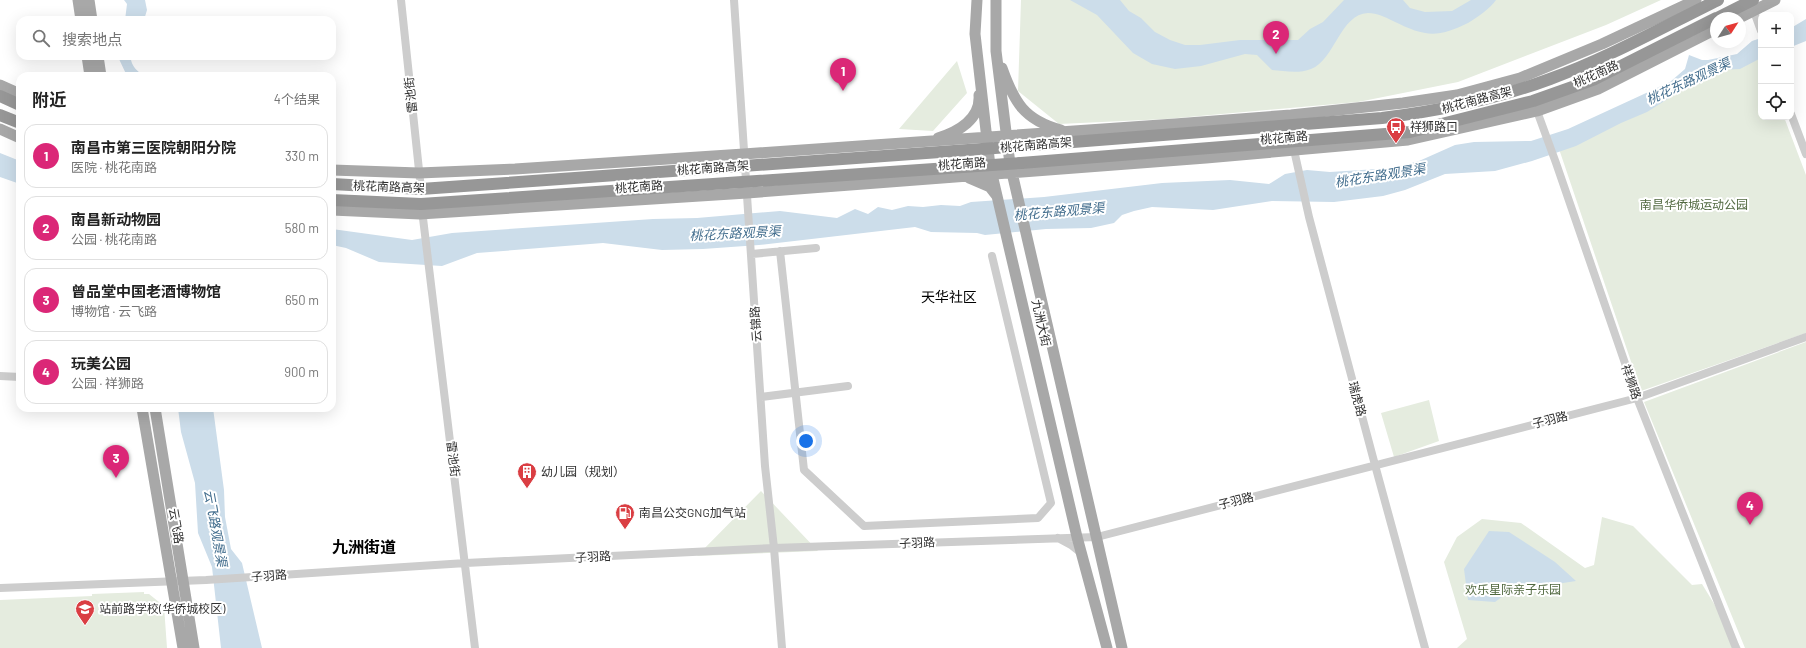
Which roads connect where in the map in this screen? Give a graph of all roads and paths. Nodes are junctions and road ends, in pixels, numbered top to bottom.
1 (78, 0) edge
2 (89, 0) edge
3 (401, 0) edge
4 (734, 0) edge
5 (977, 0) edge
6 (996, 0) edge
7 (1696, 0) edge
8 (1718, 0) edge
9 (1775, 0) edge
10 (1752, 4) edge
11 (1731, 12) edge
12 (1745, 12) edge
13 (80, 16) edge
14 (91, 16) edge
15 (1710, 21) edge
16 (1758, 23) edge
17 (1710, 32) edge
18 (975, 34) junction
19 (996, 51) junction
20 (88, 60) edge
21 (99, 60) edge
22 (89, 72) edge
23 (100, 72) edge
24 (0, 85) edge
25 (16, 92) edge
26 (0, 96) edge
27 (16, 103) edge
28 (1537, 111) junction
29 (0, 115) edge
30 (1793, 120) edge
31 (16, 121) edge
32 (0, 129) edge
33 (1067, 132) junction
34 (16, 136) edge
35 (1006, 137) junction
36 (987, 138) junction
37 (921, 143) junction
38 (1294, 150) junction
39 (744, 154) junction
40 (1806, 154) edge
41 (336, 170) edge
42 (419, 173) junction
43 (1012, 173) junction
44 (992, 174) junction
45 (962, 177) junction
46 (336, 184) edge
47 (421, 189) junction
48 (998, 197) junction
49 (748, 198) junction
50 (336, 200) edge
51 (422, 209) junction
52 (336, 210) edge
53 (816, 248) dead end
54 (780, 251) junction
55 (752, 252) junction
56 (992, 256) dead end
57 (1806, 337) edge
58 (0, 376) edge
59 (16, 377) edge
60 (848, 386) dead end
61 (796, 393) junction
62 (761, 397) junction
63 (1637, 398) junction
64 (143, 412) edge
65 (156, 412) edge
66 (1375, 465) junction
67 (1077, 537) junction
68 (1097, 537) junction
69 (1057, 538) junction
70 (774, 548) junction
71 (1081, 553) junction
72 (466, 562) junction
73 (178, 581) junction
74 (0, 588) edge
75 (183, 648) edge
76 (194, 648) edge
77 (475, 648) edge
78 (782, 648) edge
79 (1107, 648) edge
80 (1122, 648) edge
81 (1425, 648) edge
82 (1736, 648) edge

1 - 13 main road
2 - 14 main road
3 - 42 street, 雷池街
4 - 39 street, 云锦路
5 - 18 main road, 九洲大街
6 - 19 main road, 九洲大街
7 - 33 main road, 桃花南路
8 - 47 highway, 桃花南路高架, bridge
9 - 10 main road
10 - 11 highway, 桃花南路高架
10 - 12 main road
10 - 16 street
15 - 51 highway, 桃花南路高架, bridge
17 - 28 main road, 桃花南路
18 - 36 main road, 九洲大街
18 - 37 main road
19 - 33 main road
19 - 35 main road, 九洲大街
20 - 22 main road
21 - 23 main road
24 - 25 main road
26 - 27 highway
28 - 38 main road, 桃花南路
28 - 63 street, 祥狮路
29 - 31 highway
30 - 40 street
32 - 34 main road
33 - 35 main road, 桃花南路
35 - 36 main road, 桃花南路
35 - 43 main road, 九洲大街
36 - 37 main road, 桃花南路
36 - 44 main road, 九洲大街
37 - 39 main road, 桃花南路
38 - 43 main road, 桃花南路
38 - 66 street, 瑞虎路
39 - 42 main road, 桃花南路
39 - 49 street, 云锦路
41 - 42 main road, 桃花南路
42 - 47 street, 雷池街
43 - 44 main road, 桃花南路
43 - 68 main road, 九洲大街
44 - 45 main road, 桃花南路
44 - 48 main road, 九洲大街
45 - 48 main road
45 - 49 main road, 桃花南路
46 - 47 highway, 桃花南路高架, bridge
48 - 67 main road, 九洲大街
49 - 51 main road, 桃花南路
49 - 55 street, 云锦路
50 - 51 highway, 桃花南路高架, bridge
51 - 52 main road, 桃花南路
51 - 72 street, 雷池街
53 - 54 street
54 - 55 street
54 - 61 street
55 - 62 street, 云锦路
56 - 61 street
57 - 63 street, 子羽路
58 - 59 street
60 - 61 street
61 - 62 street
62 - 70 street, 云锦路
63 - 66 street, 子羽路
63 - 82 street, 祥狮路
64 - 73 main road, 云飞路
65 - 73 main road, 云飞路
66 - 68 street, 子羽路
66 - 81 street, 瑞虎路
67 - 68 street, 子羽路
67 - 69 street, 子羽路
67 - 71 main road, 九洲大街
68 - 80 main road, 九洲大街
69 - 70 street, 子羽路
69 - 71 street
70 - 72 street, 子羽路
70 - 78 street, 云锦路
71 - 79 main road, 九洲大街
72 - 73 street, 子羽路
72 - 77 street, 雷池街
73 - 74 street, 子羽路
73 - 75 main road, 云飞路
73 - 76 main road, 云飞路

